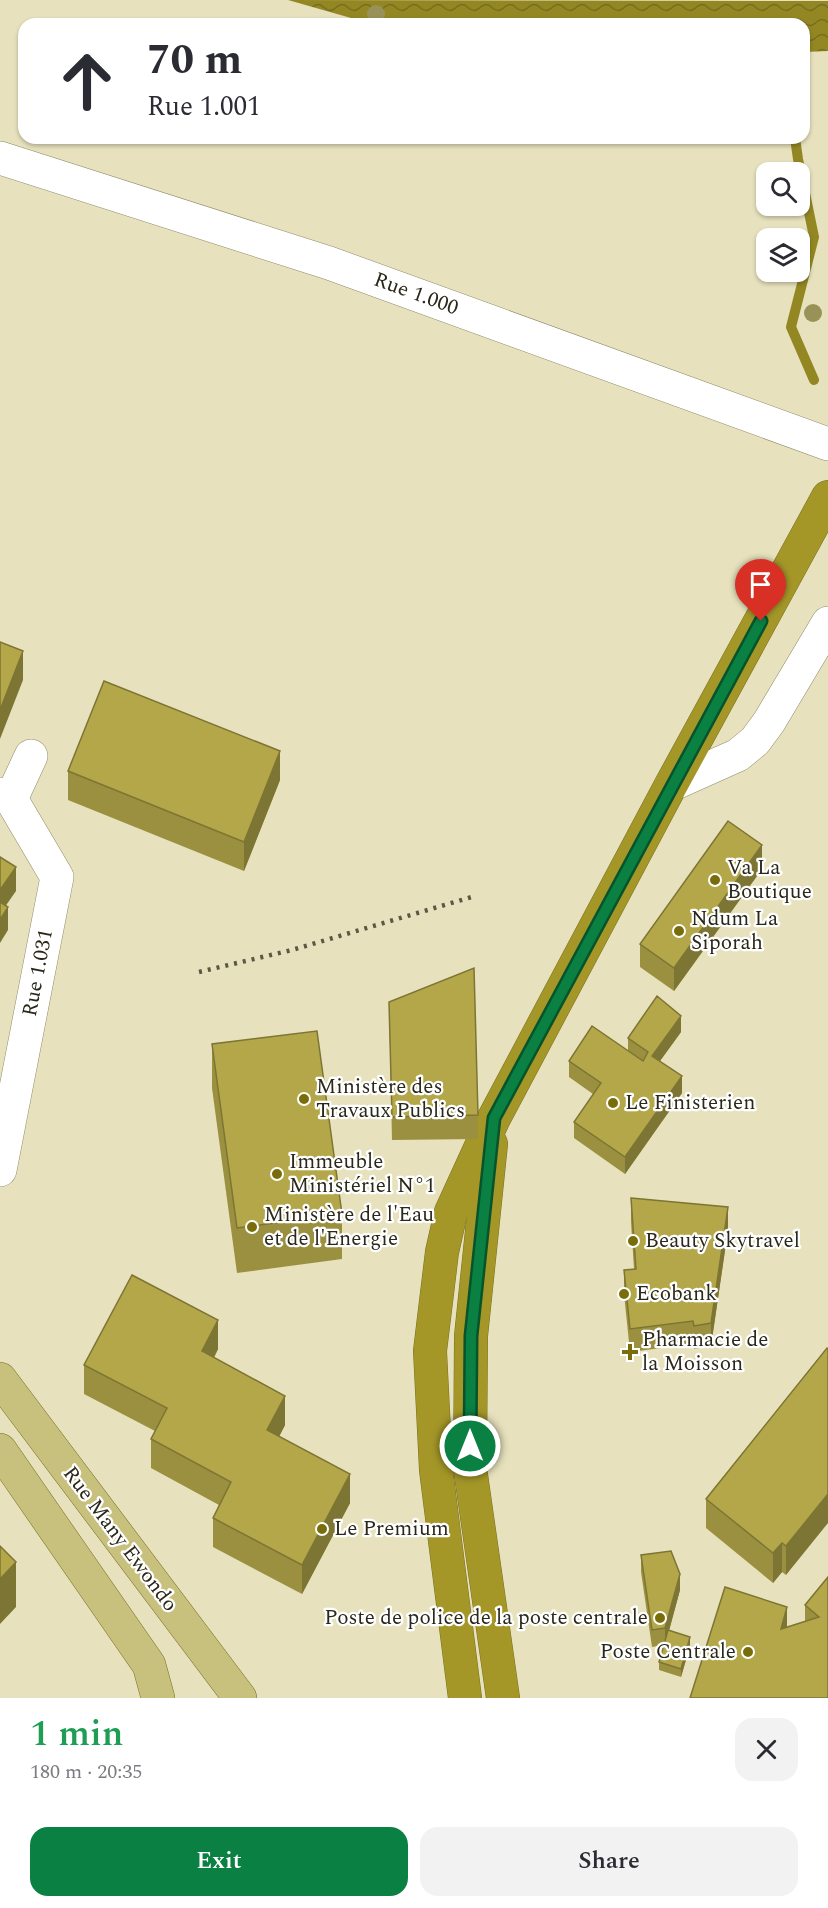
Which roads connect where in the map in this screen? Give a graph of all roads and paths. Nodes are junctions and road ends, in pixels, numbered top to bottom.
1 (0, 158) edge
2 (828, 444) edge
3 (828, 497) edge
4 (828, 623) edge
5 (31, 756) dead end
6 (671, 785) junction
7 (6, 796) edge
8 (494, 1118) junction
9 (0, 1170) edge
10 (0, 1379) edge
11 (0, 1450) edge
12 (158, 1698) edge
13 (240, 1698) edge
14 (465, 1698) edge
15 (503, 1698) edge

1 - 2 street, Rue 1.000
3 - 6 highway
4 - 6 street
5 - 7 street
6 - 8 highway
7 - 9 street, Rue 1.031
8 - 14 highway
8 - 15 highway
10 - 13 main road, Rue Many Ewondo
11 - 12 main road

